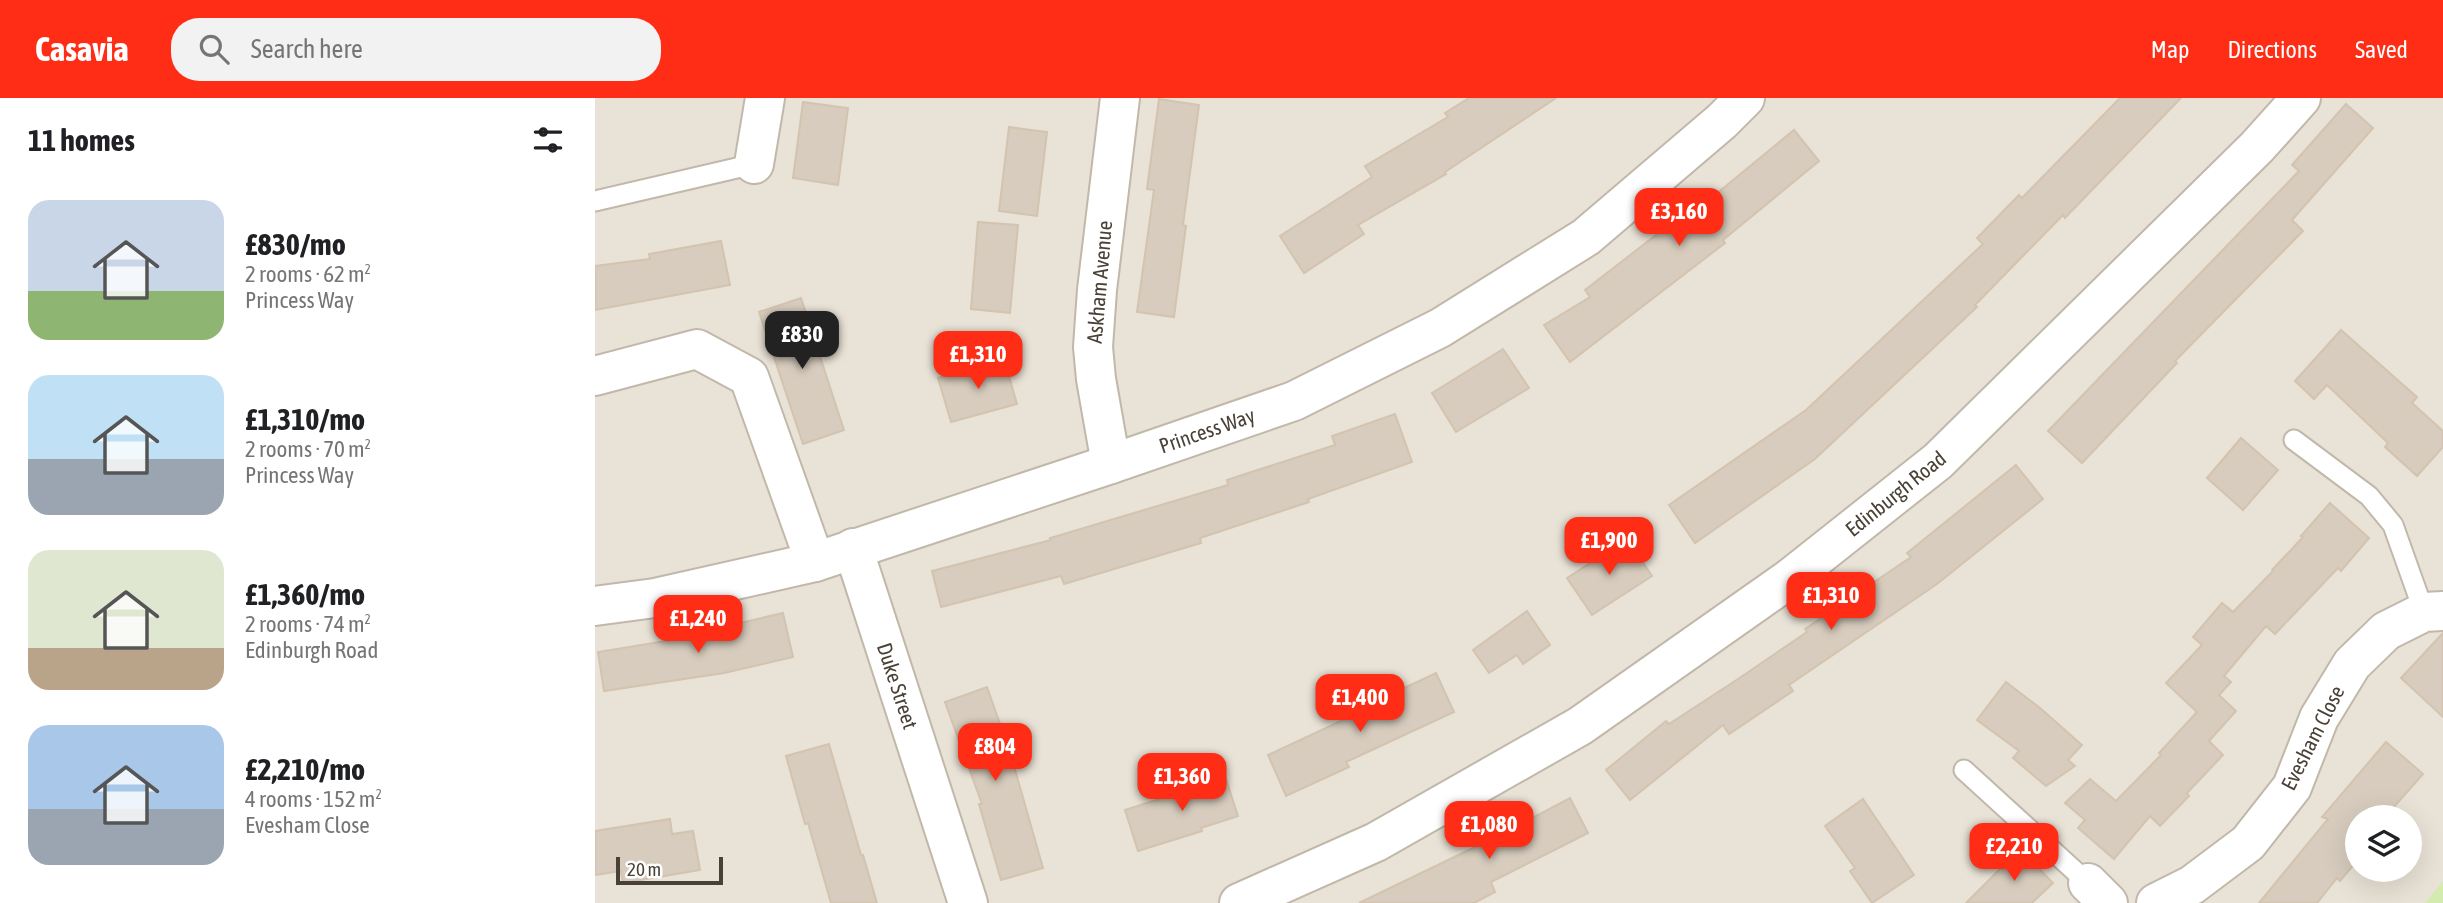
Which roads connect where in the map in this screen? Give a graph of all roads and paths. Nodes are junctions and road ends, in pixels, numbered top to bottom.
1 (765, 98) edge
2 (1120, 98) edge
3 (1745, 98) edge
4 (2301, 98) edge
5 (754, 164) joint
6 (595, 201) edge
7 (595, 376) edge
8 (2294, 440) dead end
9 (1111, 464) junction
10 (853, 548) junction
11 (815, 562) junction
12 (595, 606) edge
13 (2434, 611) edge
14 (1964, 769) dead end
15 (2098, 893) edge
16 (968, 903) edge
17 (1239, 903) edge
18 (2156, 903) edge

1 - 5 street
2 - 9 street, Askham Avenue
3 - 9 street, Princess Way
4 - 17 street, Edinburgh Road
5 - 6 lane
7 - 11 street
8 - 13 lane
9 - 10 street, Princess Way
10 - 11 street, Princess Way
10 - 16 street, Duke Street
11 - 12 street, Princess Way
13 - 18 street, Evesham Close
14 - 15 lane

